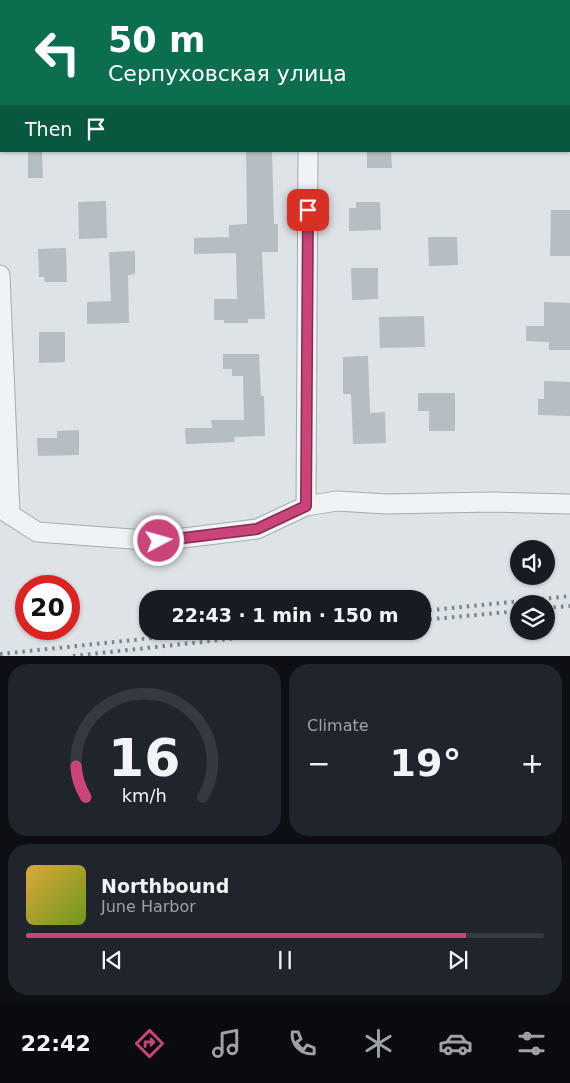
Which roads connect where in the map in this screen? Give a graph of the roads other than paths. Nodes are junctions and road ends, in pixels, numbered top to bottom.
1 (308, 152) edge
2 (0, 276) edge
3 (570, 504) edge
4 (306, 506) junction
5 (5, 511) edge

1 - 4 street
2 - 5 street
3 - 4 street
4 - 5 street

